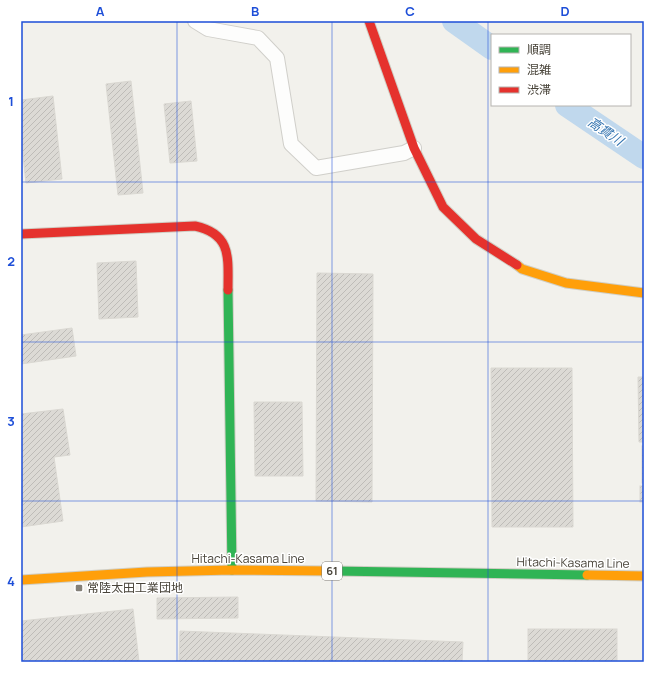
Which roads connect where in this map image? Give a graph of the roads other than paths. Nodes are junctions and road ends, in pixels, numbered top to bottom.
1 (195, 21) edge
2 (369, 21) edge
3 (414, 148) junction
4 (21, 234) edge
5 (644, 293) edge
6 (232, 570) junction
7 (644, 576) edge
8 (21, 580) edge

1 - 3 street
2 - 3 street
3 - 5 street
4 - 6 street
6 - 7 street, Hitachi-Kasama Line / 61
6 - 8 street, Hitachi-Kasama Line / 61

